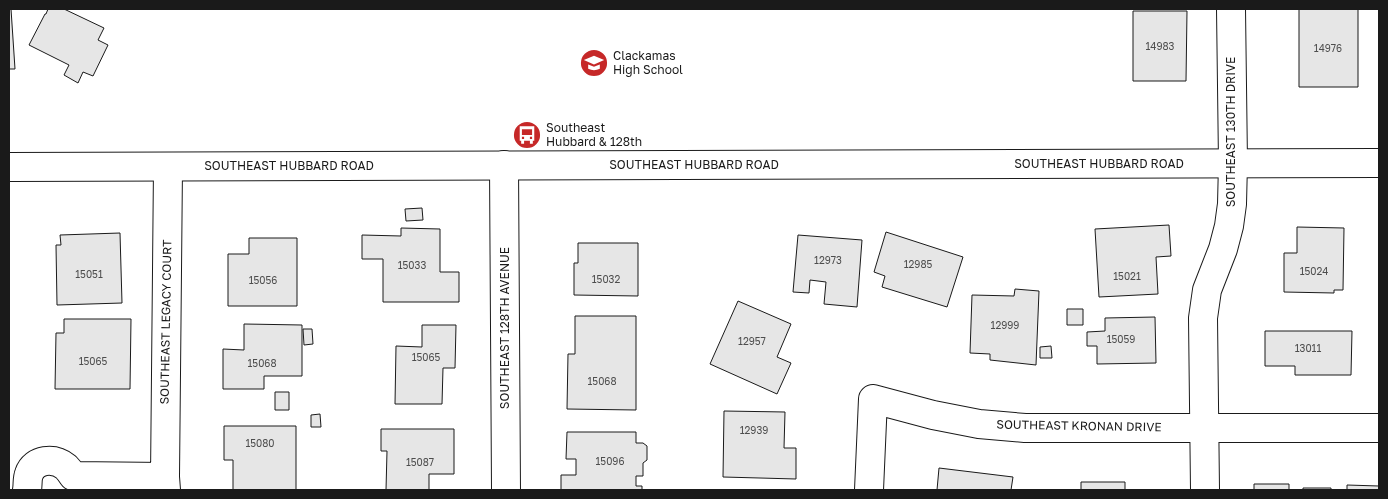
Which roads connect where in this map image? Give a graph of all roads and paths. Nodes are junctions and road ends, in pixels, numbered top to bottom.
1 (1230, 9) edge
2 (1233, 163) junction
3 (1379, 163) edge
4 (504, 165) junction
5 (9, 167) edge
6 (168, 167) junction
7 (1204, 428) junction
8 (1379, 428) edge
9 (69, 483) edge
10 (166, 484) edge
11 (28, 490) edge
12 (506, 490) edge
13 (869, 490) edge
14 (1205, 490) edge

1 - 2 street, SOUTHEAST 130TH DRIVE
2 - 3 street, SOUTHEAST HUBBARD ROAD
2 - 4 street, SOUTHEAST HUBBARD ROAD
2 - 7 street, SOUTHEAST 130TH DRIVE
4 - 6 street, SOUTHEAST HUBBARD ROAD
4 - 12 street, SOUTHEAST 128TH AVENUE
5 - 6 street, SOUTHEAST HUBBARD ROAD
6 - 10 street, SOUTHEAST LEGACY COURT
7 - 8 street, SOUTHEAST KRONAN DRIVE
7 - 13 street, SOUTHEAST KRONAN DRIVE
7 - 14 street, SOUTHEAST 130TH DRIVE
9 - 10 street, SOUTHEAST LEGACY COURT
9 - 11 street, SOUTHEAST LEGACY COURT

